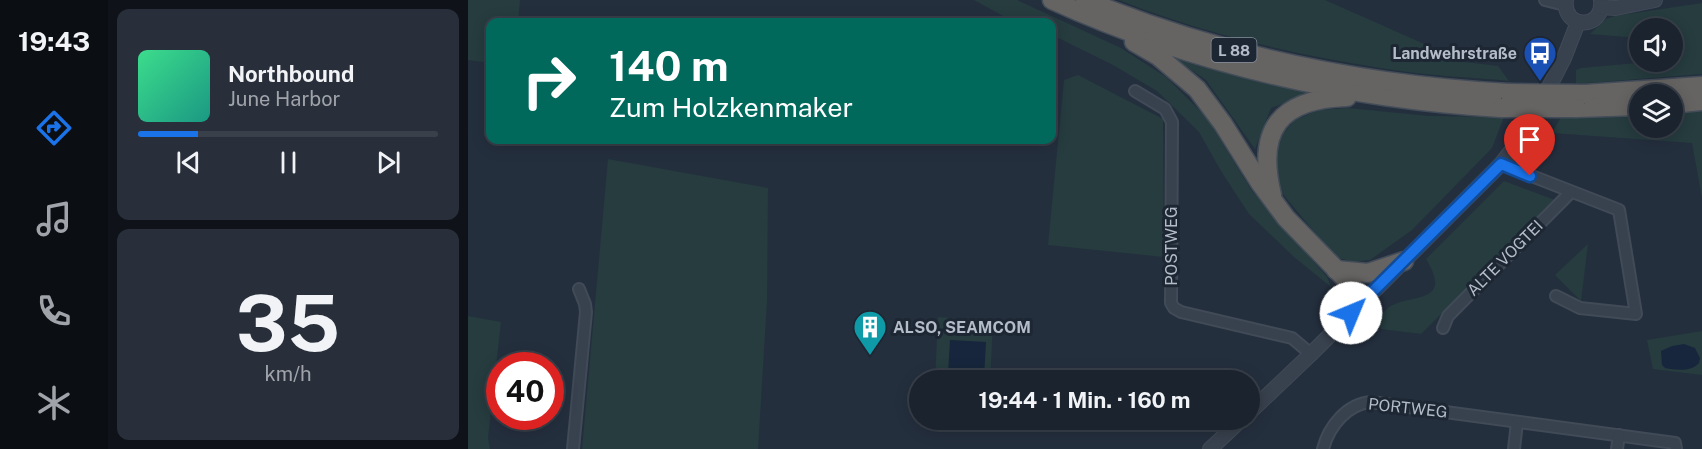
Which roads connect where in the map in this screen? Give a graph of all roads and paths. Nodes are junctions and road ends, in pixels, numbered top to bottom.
1 (1052, 0) edge
2 (1084, 0) edge
3 (1545, 0) edge
4 (1655, 0) edge
5 (1566, 2) edge
6 (1601, 4) edge
7 (1097, 20) junction
8 (1578, 22) junction
9 (1702, 86) edge
10 (1135, 91) dead end
11 (1385, 97) junction
12 (1505, 101) junction
13 (1581, 101) junction
14 (1702, 101) edge
15 (1683, 103) edge
16 (1629, 105) edge
17 (1501, 164) junction
18 (1570, 192) junction
19 (1274, 202) junction
20 (1404, 261) junction
21 (1336, 270) junction
22 (579, 289) dead end
23 (1556, 296) dead end
24 (1365, 299) junction
25 (1443, 328) dead end
26 (1311, 354) junction
27 (1260, 402) edge
28 (1517, 422) junction
29 (1230, 430) edge
30 (1619, 435) junction
31 (573, 449) edge
32 (1210, 449) edge
33 (1323, 449) edge
34 (1514, 449) edge
35 (1617, 449) edge
36 (1676, 449) edge

1 - 7 highway, L 88
2 - 12 highway, L 88
3 - 5 street
4 - 6 street
5 - 8 street
6 - 8 street
7 - 11 highway, L 88
7 - 19 highway
8 - 17 street
9 - 13 highway, L 88
10 - 26 street, POSTWEG
11 - 12 highway, L 88
11 - 19 highway
12 - 13 highway, L 88, bridge
13 - 16 highway, L 88
14 - 15 highway
17 - 18 street
17 - 20 street
18 - 23 street
18 - 25 street, ALTE VOGTEI
19 - 21 highway
20 - 21 highway
20 - 24 street
21 - 24 highway
22 - 31 street
24 - 26 street
26 - 27 street
28 - 30 street, PORTWEG
28 - 33 street, PORTWEG
28 - 34 street
29 - 32 street
30 - 35 street
30 - 36 street, PORTWEG

